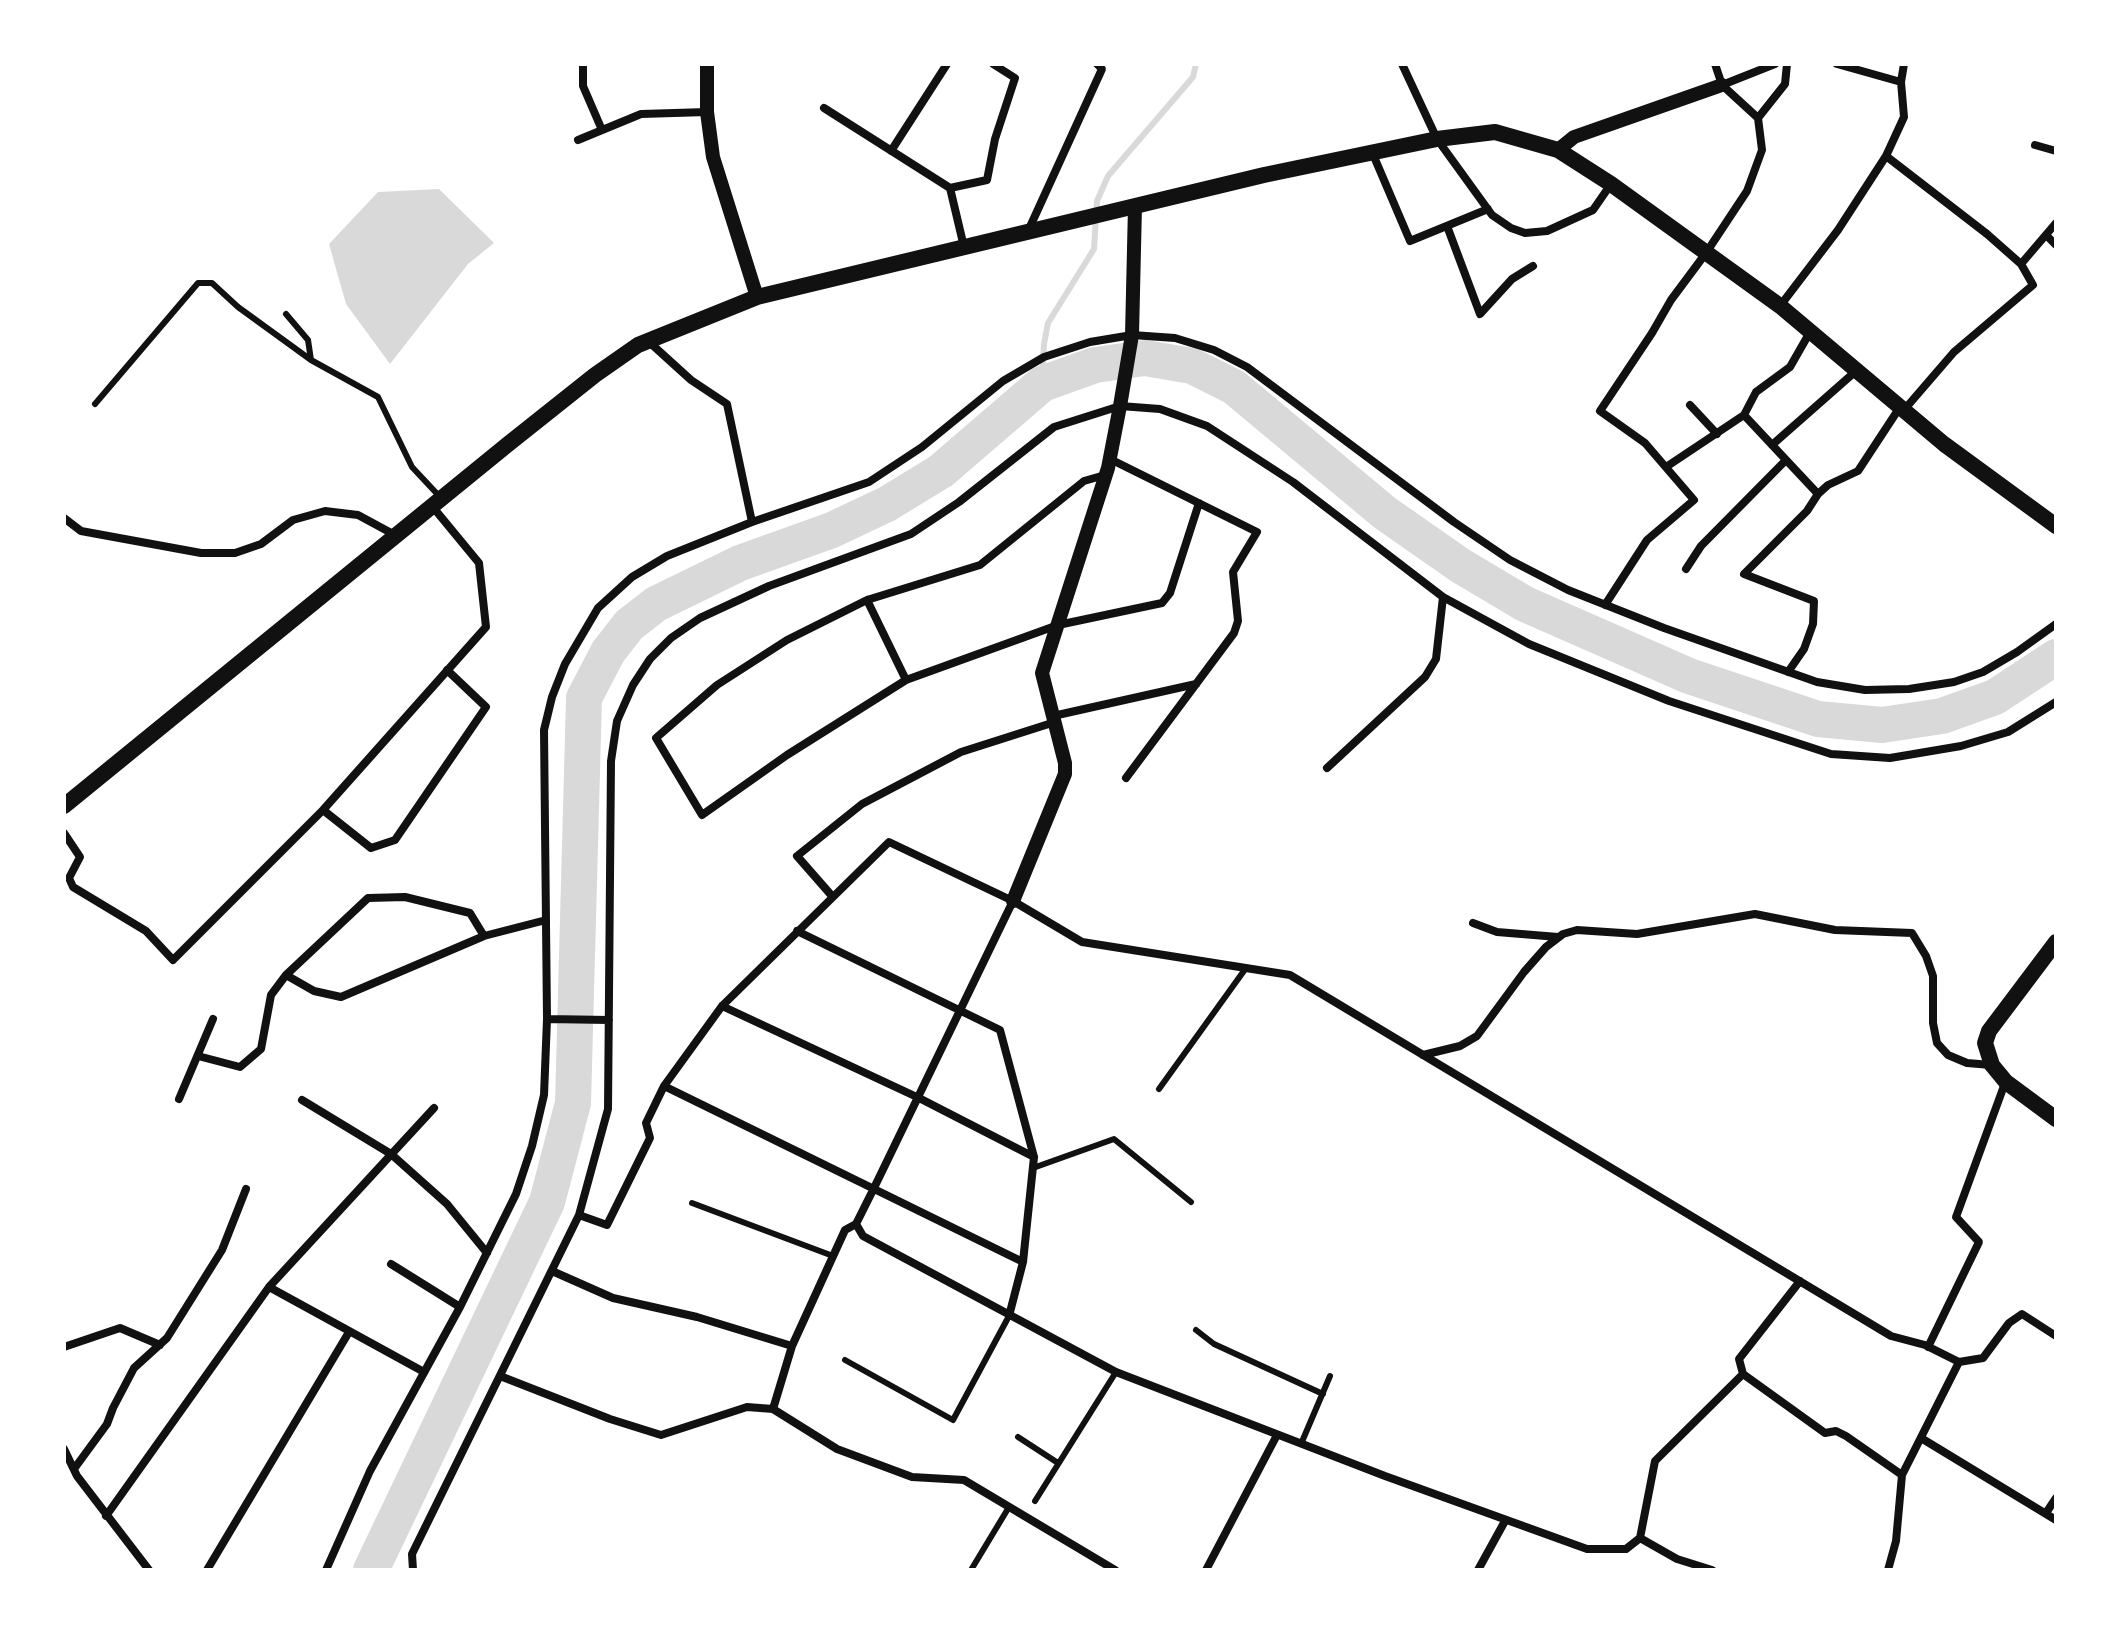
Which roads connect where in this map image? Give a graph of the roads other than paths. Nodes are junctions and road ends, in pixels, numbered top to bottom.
1 (583, 64) edge
2 (707, 64) edge
3 (947, 64) edge
4 (993, 64) edge
5 (1097, 64) edge
6 (1402, 64) edge
7 (1715, 64) edge
8 (1775, 64) edge
9 (1787, 64) edge
10 (1837, 64) edge
11 (1904, 64) edge
12 (1901, 82) junction
13 (1722, 85) junction
14 (824, 108) dead end
15 (707, 112) junction
16 (1758, 118) junction
17 (602, 130) junction
18 (1437, 139) junction
19 (578, 140) dead end
20 (2035, 145) dead end
21 (1558, 150) junction
22 (891, 151) junction
23 (2056, 151) edge
24 (1372, 152) junction
25 (1886, 156) junction
26 (1611, 184) junction
27 (950, 188) junction
28 (1135, 206) junction
29 (1488, 209) junction
30 (2056, 223) edge
31 (1447, 226) junction
32 (1028, 231) junction
33 (2046, 235) junction
34 (2056, 245) edge
35 (964, 247) junction
36 (1706, 253) junction
37 (2021, 264) junction
38 (1533, 266) dead end
39 (757, 297) junction
40 (1780, 306) junction
41 (286, 314) dead end
42 (1810, 332) junction
43 (1132, 335) junction
44 (648, 341) junction
45 (311, 360) junction
46 (1856, 370) junction
47 (95, 404) dead end
48 (1690, 405) dead end
49 (1120, 406) junction
50 (1902, 409) junction
51 (1744, 415) junction
52 (1717, 434) junction
53 (1772, 445) junction
54 (1110, 459) junction
55 (1786, 460) junction
56 (1666, 467) junction
57 (1106, 475) junction
58 (1818, 494) junction
59 (437, 502) junction
60 (1199, 503) junction
61 (64, 518) edge
62 (752, 522) junction
63 (2056, 526) edge
64 (395, 535) junction
65 (1686, 569) dead end
66 (1443, 597) junction
67 (867, 600) junction
68 (1605, 605) junction
69 (2056, 624) edge
70 (1058, 625) junction
71 (447, 670) junction
72 (1788, 672) junction
73 (906, 680) junction
74 (1197, 684) junction
75 (2056, 702) edge
76 (1054, 719) junction
77 (1327, 768) dead end
78 (1126, 778) dead end
79 (64, 806) edge
80 (323, 810) junction
81 (64, 833) edge
82 (832, 896) junction
83 (1013, 901) junction
84 (546, 920) junction
85 (1473, 923) dead end
86 (797, 931) junction
87 (484, 936) junction
88 (1559, 937) junction
89 (2056, 942) edge
90 (1246, 968) junction
91 (286, 975) junction
92 (722, 1006) junction
93 (961, 1012) junction
94 (213, 1019) dead end
95 (551, 1020) junction
96 (604, 1020) junction
97 (1423, 1055) junction
98 (198, 1056) junction
99 (1992, 1065) junction
100 (2006, 1082) junction
101 (664, 1086) junction
102 (1159, 1089) dead end
103 (919, 1098) junction
104 (179, 1099) dead end
105 (302, 1100) dead end
106 (434, 1108) dead end
107 (2056, 1119) edge
108 (391, 1154) junction
109 (1034, 1157) junction
110 (1033, 1168) junction
111 (874, 1188) junction
112 (246, 1189) dead end
113 (1191, 1202) dead end
114 (692, 1203) dead end
115 (579, 1215) junction
116 (856, 1224) junction
117 (487, 1253) junction
118 (833, 1256) junction
119 (1023, 1262) junction
120 (391, 1264) dead end
121 (552, 1271) junction
122 (1800, 1281) junction
123 (269, 1287) junction
124 (460, 1307) junction
125 (1009, 1316) junction
126 (1196, 1330) dead end
127 (349, 1332) junction
128 (2056, 1336) edge
129 (160, 1345) junction
130 (792, 1346) junction
131 (64, 1347) edge
132 (1928, 1347) junction
133 (845, 1360) dead end
134 (1959, 1362) junction
135 (424, 1372) junction
136 (1116, 1372) junction
137 (1743, 1374) junction
138 (500, 1376) junction
139 (1330, 1376) dead end
140 (1323, 1394) junction
141 (773, 1409) junction
142 (1277, 1435) junction
143 (1018, 1437) dead end
144 (1921, 1438) junction
145 (1301, 1444) junction
146 (65, 1452) edge
147 (1058, 1463) junction
148 (74, 1469) junction
149 (1902, 1475) junction
150 (2056, 1498) edge
151 (1035, 1501) dead end
152 (1009, 1507) junction
153 (2046, 1513) junction
154 (106, 1516) junction
155 (2056, 1520) edge
156 (1505, 1521) junction
157 (1640, 1538) junction
158 (1677, 1559) junction
159 (149, 1570) edge
160 (207, 1570) edge
161 (326, 1570) edge
162 (413, 1570) edge
163 (971, 1570) edge
164 (1115, 1570) edge
165 (1206, 1570) edge
166 (1478, 1570) edge
167 (1676, 1570) edge
168 (1712, 1570) edge
169 (1888, 1570) edge

1 - 17 street
2 - 15 street
3 - 22 street
4 - 27 street
5 - 32 street
6 - 18 street
7 - 13 street
8 - 13 street
9 - 16 street
10 - 12 street
11 - 12 street
12 - 25 street
13 - 16 street
13 - 21 street
14 - 22 street
15 - 17 street
15 - 39 street
16 - 36 street
17 - 19 street
18 - 21 main road
18 - 24 main road
18 - 29 street
20 - 23 street
21 - 26 main road
22 - 27 street
24 - 28 main road
24 - 31 street
25 - 37 street
25 - 40 street
26 - 29 street
26 - 36 main road
27 - 35 street
28 - 32 main road
28 - 43 street
29 - 31 street
30 - 33 street
31 - 38 street
32 - 35 main road
33 - 34 street
33 - 37 street
35 - 39 main road
36 - 40 main road
36 - 56 street
37 - 50 street
39 - 44 main road
40 - 42 main road
41 - 45 lane
42 - 46 main road
42 - 51 street
43 - 49 street
43 - 62 street
43 - 68 street
44 - 59 main road
44 - 62 street
45 - 47 lane
45 - 59 lane
46 - 50 main road
46 - 53 street
48 - 52 street
49 - 54 street
49 - 66 street
49 - 96 street
50 - 58 street
50 - 63 main road
51 - 52 street
51 - 53 street
52 - 56 street
53 - 55 street
54 - 57 street
54 - 60 street
55 - 58 street
55 - 65 street
56 - 68 street
57 - 67 street
57 - 70 street
58 - 72 street
59 - 64 main road
59 - 71 street
60 - 70 street
60 - 74 street
61 - 64 street
62 - 84 street
64 - 79 main road
66 - 75 street
66 - 77 street
67 - 73 street
67 - 73 street
68 - 72 street
69 - 72 street
70 - 73 street
70 - 76 street
71 - 80 street
71 - 80 street
74 - 76 street
74 - 78 street
76 - 82 street
76 - 83 street
80 - 81 street
82 - 83 street
82 - 86 street
83 - 90 street
83 - 93 street
84 - 87 street
84 - 95 street
85 - 88 street
86 - 92 street
86 - 93 street
87 - 91 street
87 - 91 street
88 - 97 street
88 - 99 street
89 - 99 main road
90 - 97 street
90 - 102 lane
91 - 98 street
92 - 101 street
92 - 103 street
93 - 103 street
93 - 109 street
94 - 98 street
95 - 96 street
95 - 117 street
96 - 115 street
97 - 122 street
98 - 104 street
99 - 100 main road
100 - 107 main road
100 - 132 street
101 - 111 street
101 - 115 street
103 - 109 street
103 - 111 street
105 - 108 street
106 - 108 street
108 - 117 street
108 - 123 street
109 - 110 street
110 - 113 lane
110 - 119 street
111 - 116 street
111 - 119 street
112 - 129 street
114 - 118 lane
115 - 121 street
116 - 118 street
116 - 125 street
117 - 124 street
118 - 130 street
119 - 125 street
120 - 124 street
121 - 130 street
121 - 138 street
122 - 132 street
122 - 137 street
123 - 127 street
123 - 154 street
124 - 135 street
125 - 133 lane
125 - 136 street
126 - 140 lane
127 - 135 street
127 - 160 street
128 - 134 street
129 - 131 street
129 - 148 street
130 - 141 street
132 - 134 street
134 - 144 street
135 - 161 street
136 - 142 street
136 - 147 lane
137 - 149 street
137 - 157 street
138 - 141 street
138 - 162 street
139 - 140 lane
140 - 145 lane
141 - 152 street
142 - 145 street
142 - 165 street
143 - 147 lane
144 - 149 street
144 - 153 street
145 - 156 street
146 - 148 street
147 - 151 lane
148 - 154 street
149 - 169 street
150 - 153 street
152 - 163 lane
152 - 164 street
153 - 155 street
154 - 159 street
156 - 157 street
156 - 166 street
157 - 158 street
158 - 167 street
158 - 168 street

